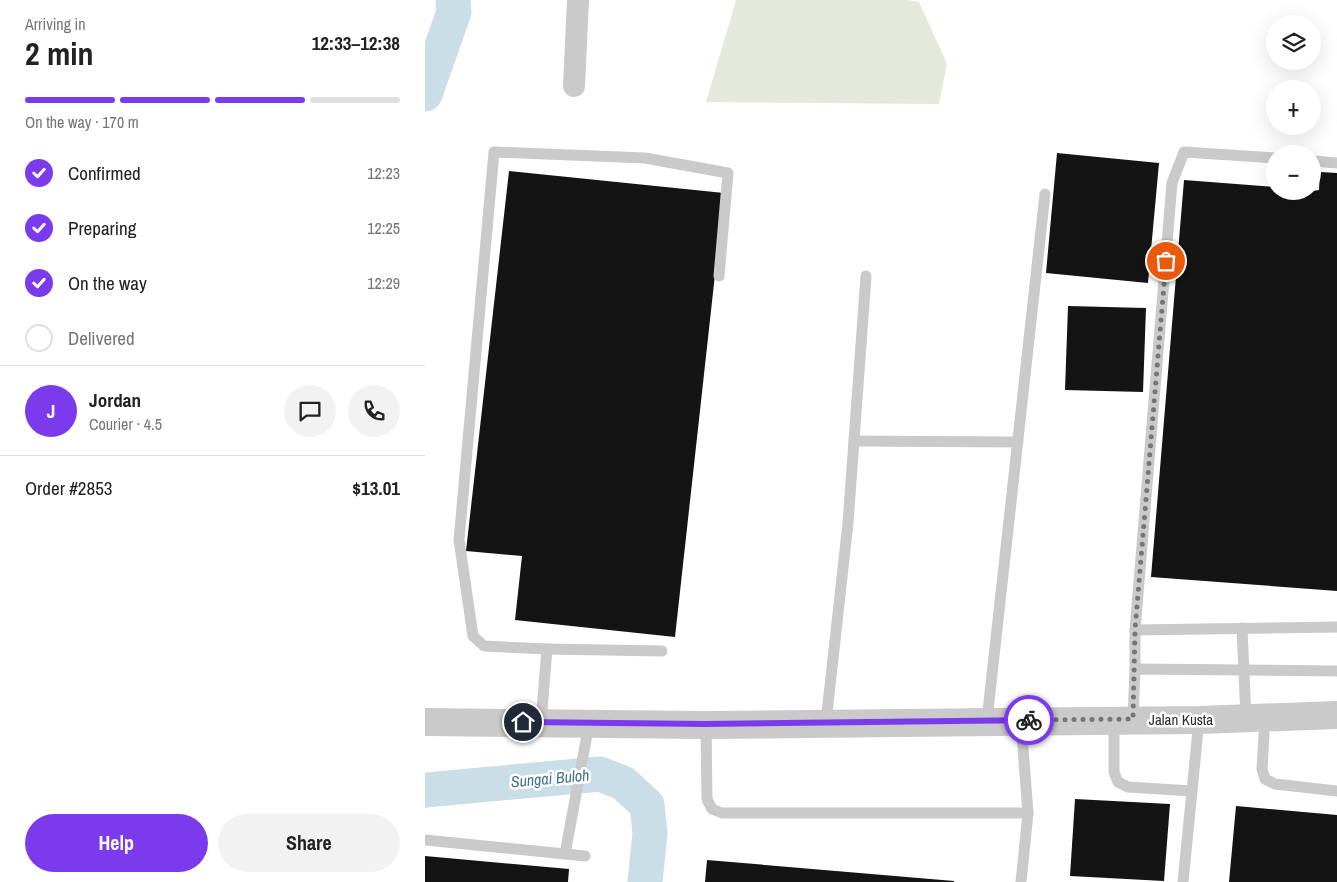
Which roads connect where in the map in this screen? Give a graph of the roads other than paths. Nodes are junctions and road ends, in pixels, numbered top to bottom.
1 (578, 0) edge
2 (574, 86) dead end
3 (1266, 157) edge
4 (1321, 162) edge
5 (1337, 163) edge
6 (1045, 194) dead end
7 (719, 276) dead end
8 (866, 276) dead end
9 (854, 441) junction
10 (1018, 442) junction
11 (1337, 627) edge
12 (1242, 628) junction
13 (1135, 630) junction
14 (547, 649) junction
15 (662, 651) dead end
16 (1135, 669) junction
17 (1245, 669) junction
18 (1337, 671) edge
19 (1337, 715) edge
20 (1256, 718) junction
21 (1124, 719) junction
22 (987, 720) junction
23 (1020, 720) junction
24 (1199, 720) junction
25 (427, 722) edge
26 (541, 722) junction
27 (826, 722) junction
28 (590, 723) junction
29 (705, 724) junction
30 (1192, 791) junction
31 (1337, 791) edge
32 (1028, 813) junction
33 (425, 840) edge
34 (565, 854) junction
35 (585, 856) dead end
36 (1021, 882) edge
37 (1183, 882) edge

1 - 2 street
3 - 13 lane
4 - 5 lane
6 - 10 lane
7 - 14 lane
8 - 9 lane
9 - 10 lane
9 - 27 lane
10 - 22 lane
11 - 12 lane
12 - 13 lane
12 - 17 lane
13 - 16 lane
14 - 15 lane
14 - 26 lane
16 - 17 lane
16 - 21 lane
17 - 18 lane
17 - 20 lane
19 - 20 street, Jalan Kusta
20 - 24 street, Jalan Kusta
20 - 31 lane
21 - 23 street, Jalan Kusta
21 - 24 street, Jalan Kusta
21 - 30 lane
22 - 23 street, Jalan Kusta
22 - 27 street, Jalan Kusta
23 - 32 lane
24 - 30 lane
25 - 26 street, Jalan Kusta
26 - 28 street, Jalan Kusta
27 - 29 street, Jalan Kusta
28 - 29 street, Jalan Kusta
28 - 34 lane
29 - 32 lane
30 - 37 lane
32 - 36 lane
33 - 34 lane
34 - 35 lane

